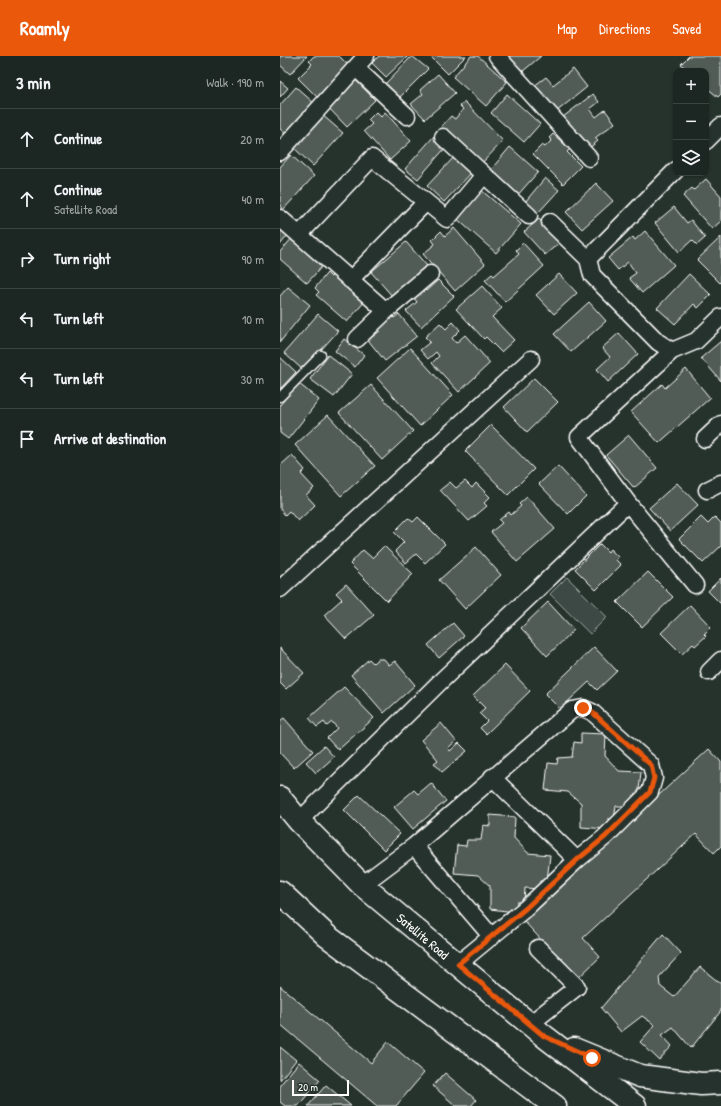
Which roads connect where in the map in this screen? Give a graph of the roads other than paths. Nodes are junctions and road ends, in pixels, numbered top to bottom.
1 (366, 56) edge
2 (497, 56) edge
3 (356, 68) junction
4 (407, 116) dead end
5 (721, 126) edge
6 (443, 137) dead end
7 (707, 140) edge
8 (280, 152) edge
9 (589, 158) dead end
10 (673, 173) edge
11 (484, 175) junction
12 (426, 202) junction
13 (529, 216) dead end
14 (280, 218) edge
15 (550, 222) dead end
16 (299, 235) junction
17 (588, 260) junction
18 (430, 274) dead end
19 (350, 280) junction
20 (386, 311) junction
21 (721, 317) edge
22 (357, 339) dead end
23 (672, 352) junction
24 (321, 355) dead end
25 (531, 359) dead end
26 (280, 397) edge
27 (721, 424) edge
28 (705, 439) dead end
29 (628, 503) junction
30 (695, 585) dead end
31 (280, 589) edge
32 (721, 660) edge
33 (709, 672) dead end
34 (492, 777) junction
35 (280, 798) edge
36 (299, 821) junction
37 (414, 846) junction
38 (577, 860) junction
39 (362, 885) junction
40 (280, 892) edge
41 (492, 937) junction
42 (538, 948) dead end
43 (458, 964) junction
44 (537, 1030) junction
45 (721, 1083) edge
46 (551, 1104) edge
47 (634, 1106) edge

1 - 3 street
2 - 9 street
3 - 4 street
3 - 8 street
5 - 7 street
6 - 11 street
10 - 17 street
11 - 12 street
11 - 13 street
12 - 16 street
12 - 19 street
14 - 16 street
15 - 17 street
16 - 19 street
17 - 23 street
18 - 20 street
19 - 20 street
20 - 22 street
21 - 23 street
23 - 29 street
24 - 26 lane
25 - 31 street
27 - 28 street
29 - 30 street
29 - 36 street
32 - 33 street
34 - 37 street
34 - 38 street
34 - 38 street
35 - 36 main road, Satellite Road
36 - 39 main road, Satellite Road
37 - 39 street
37 - 41 street
38 - 41 street
39 - 43 main road, Satellite Road
40 - 46 main road
41 - 43 street
42 - 44 street
43 - 44 main road, Satellite Road
44 - 45 main road
44 - 47 main road, Satellite Road

